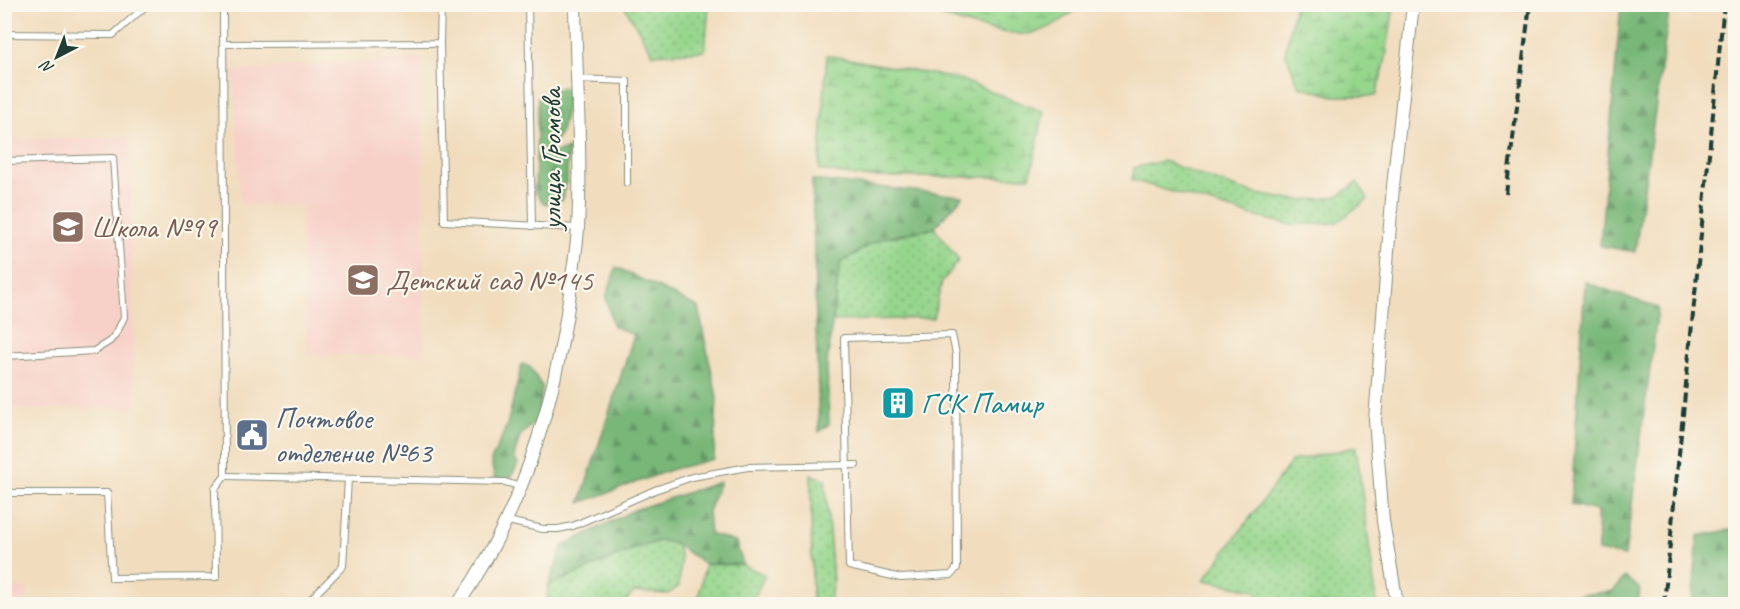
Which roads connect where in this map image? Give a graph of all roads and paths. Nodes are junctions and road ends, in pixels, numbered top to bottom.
1 (148, 4) edge
2 (223, 4) edge
3 (441, 4) edge
4 (528, 4) edge
5 (575, 4) edge
6 (1413, 4) edge
7 (4, 34) edge
8 (440, 43) junction
9 (223, 44) junction
10 (576, 79) junction
11 (4, 161) edge
12 (627, 183) dead end
13 (532, 226) junction
14 (578, 228) junction
15 (4, 356) edge
16 (856, 465) dead end
17 (847, 466) junction
18 (225, 476) junction
19 (348, 479) junction
20 (522, 487) junction
21 (4, 493) edge
22 (508, 521) junction
23 (306, 604) edge
24 (458, 604) edge
25 (1397, 604) edge

1 - 7 lane
2 - 9 lane
3 - 8 lane
4 - 13 lane
5 - 10 street, улица Громова
6 - 25 street
8 - 9 lane
8 - 13 lane
9 - 18 lane
10 - 12 lane
10 - 14 street, улица Громова
11 - 15 lane
13 - 14 lane
14 - 20 street, улица Громова
16 - 17 lane
17 - 17 lane
17 - 22 lane
18 - 19 lane
18 - 21 lane
19 - 20 lane
19 - 23 lane
20 - 22 street, улица Громова
22 - 24 street, улица Громова

